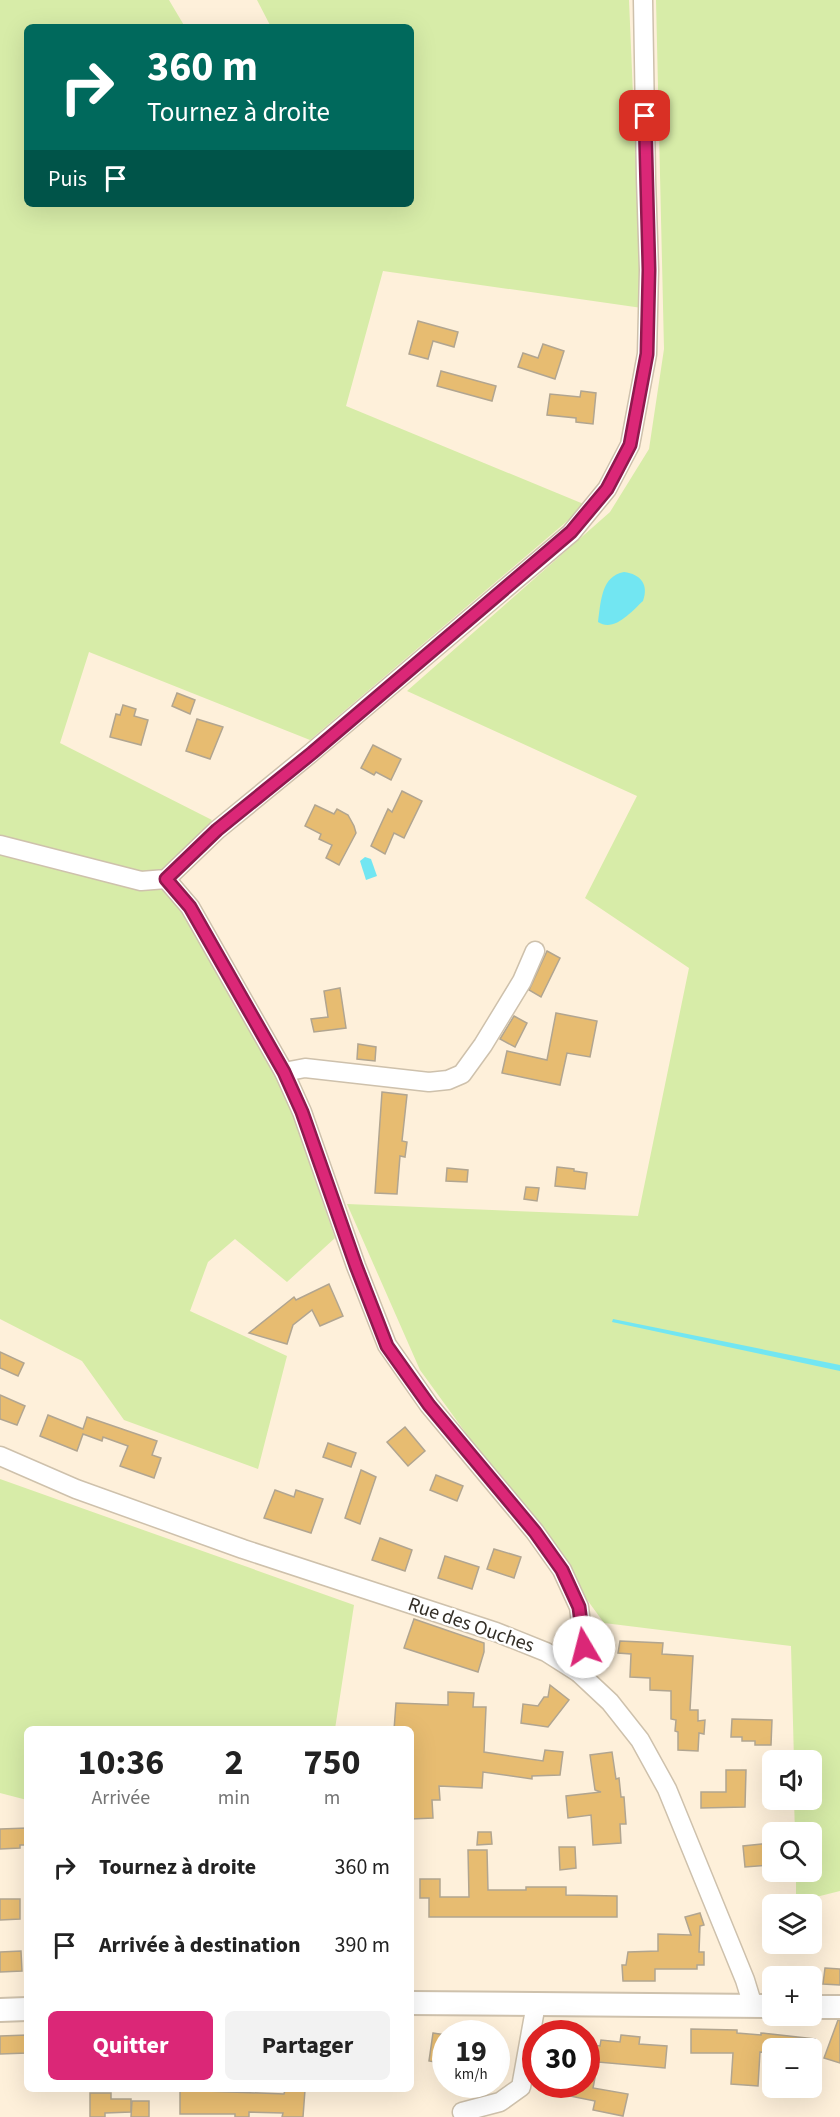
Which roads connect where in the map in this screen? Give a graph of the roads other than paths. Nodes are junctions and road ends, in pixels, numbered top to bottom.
1 (643, 0) edge
2 (0, 845) edge
3 (166, 879) junction
4 (535, 951) dead end
5 (284, 1072) junction
6 (0, 1456) edge
7 (579, 1673) junction
8 (414, 2003) edge
9 (536, 2004) junction
10 (762, 2005) edge
11 (762, 2006) edge
12 (822, 2007) edge
13 (840, 2007) edge
14 (24, 2009) edge
15 (0, 2010) edge
16 (462, 2112) dead end

1 - 3 street
2 - 3 street
3 - 5 street
4 - 5 street
5 - 7 street
6 - 7 street, Rue des Ouches
7 - 10 street, Rue des Ouches
8 - 9 main road
9 - 11 main road
9 - 16 street
12 - 13 main road
14 - 15 main road

